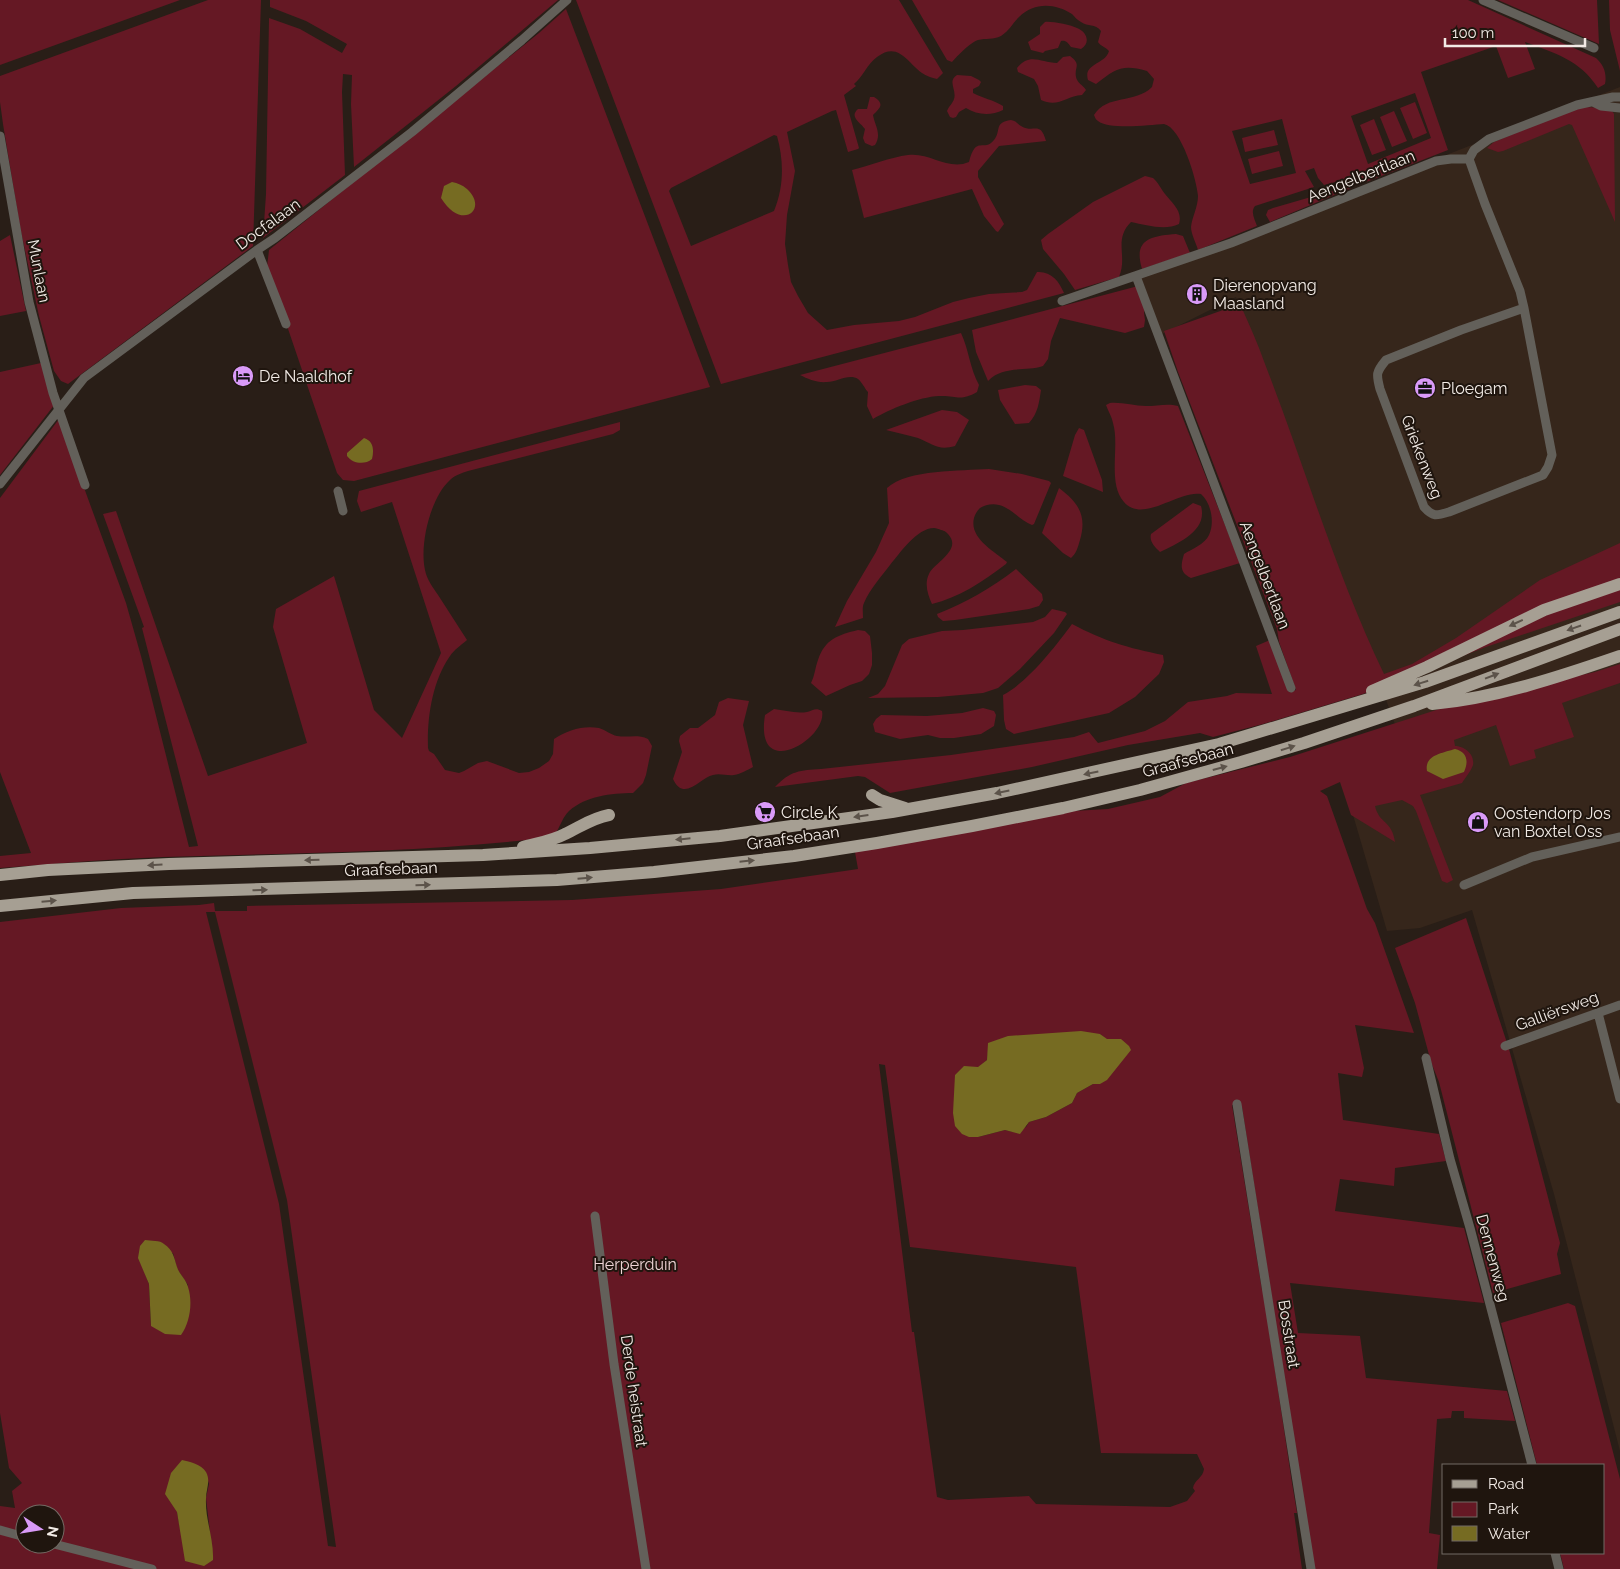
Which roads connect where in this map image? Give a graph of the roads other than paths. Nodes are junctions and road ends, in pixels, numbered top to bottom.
1 (567, 0) edge
2 (1483, 0) edge
3 (1594, 48) dead end
4 (1620, 97) edge
5 (1593, 102) junction
6 (1620, 108) edge
7 (0, 136) edge
8 (1469, 159) junction
9 (257, 250) junction
10 (1136, 276) junction
11 (1062, 301) dead end
12 (1524, 308) junction
13 (286, 324) dead end
14 (59, 409) junction
15 (0, 484) edge
16 (85, 485) dead end
17 (338, 491) dead end
18 (343, 511) dead end
19 (1620, 584) edge
20 (1620, 612) edge
21 (1620, 629) edge
22 (1620, 656) edge
23 (1291, 688) dead end
24 (1414, 706) junction
25 (1341, 707) junction
26 (872, 795) dead end
27 (910, 809) junction
28 (609, 815) dead end
29 (1620, 837) edge
30 (483, 856) junction
31 (0, 875) edge
32 (1464, 884) dead end
33 (0, 906) edge
34 (1620, 1004) edge
35 (1598, 1013) junction
36 (1504, 1046) dead end
37 (1426, 1058) dead end
38 (1620, 1099) edge
39 (1237, 1104) dead end
40 (595, 1216) dead end
41 (1532, 1464) edge
42 (0, 1530) edge
43 (15, 1534) edge
44 (65, 1547) edge
45 (1554, 1554) edge
46 (152, 1569) edge
47 (646, 1569) edge
48 (1311, 1569) edge
49 (1559, 1569) edge

1 - 9 street, Docfalaan
2 - 3 street
4 - 5 street
5 - 6 street
5 - 8 street
7 - 14 street, Munlaan
8 - 10 street, Aengelbertlaan
8 - 12 street, Griekenweg
9 - 13 street
9 - 14 street, Docfalaan
10 - 11 street, Aengelbertlaan
10 - 23 street, Aengelbertlaan
12 - 12 street, Griekenweg
14 - 15 street, Docfalaan
14 - 16 street, Munlaan
17 - 18 street
19 -> 25 main road
20 -> 25 main road, Graafsebaan
24 -> 21 main road, Graafsebaan
22 - 24 main road
33 -> 24 main road, Graafsebaan
25 -> 27 main road, Graafsebaan
26 - 27 main road
27 -> 30 main road, Graafsebaan
28 - 30 main road
29 - 32 street
30 -> 31 main road, Graafsebaan
34 - 35 street, Galliërsweg
35 - 36 street, Galliërsweg
35 - 38 street
37 - 41 street, Dennenweg
39 - 48 street, Bosstraat
40 - 47 street, Derde heistraat
42 - 43 street
44 - 46 street
45 - 49 street

